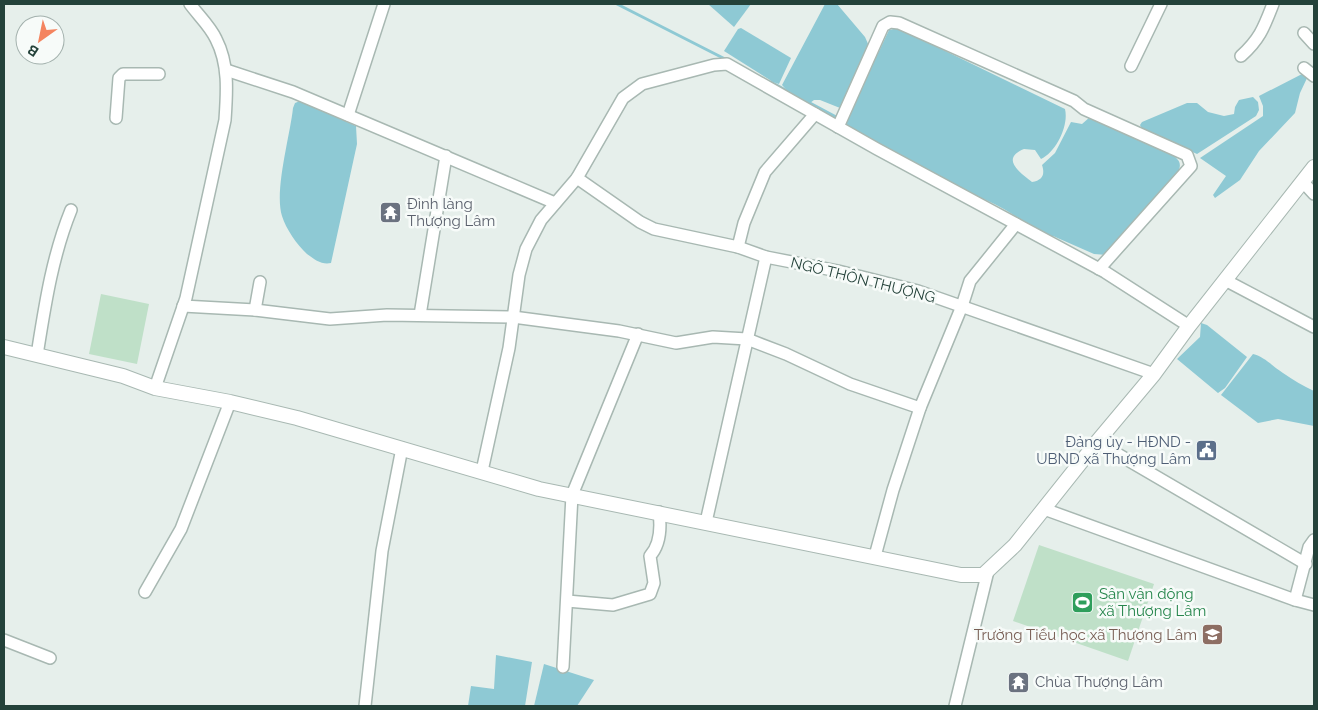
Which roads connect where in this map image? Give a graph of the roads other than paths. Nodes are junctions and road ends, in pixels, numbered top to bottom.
1 (190, 4) edge
2 (203, 4) edge
3 (384, 4) edge
4 (1161, 4) edge
5 (1273, 4) edge
6 (199, 15) junction
7 (1304, 33) dead end
8 (1314, 44) edge
9 (1240, 56) dead end
10 (1131, 66) dead end
11 (226, 70) junction
12 (159, 74) dead end
13 (815, 114) junction
14 (348, 116) junction
15 (116, 118) dead end
16 (838, 127) junction
17 (446, 156) junction
18 (1314, 167) edge
19 (577, 178) junction
20 (1303, 182) junction
21 (1314, 194) edge
22 (555, 203) junction
23 (71, 210) dead end
24 (1016, 224) junction
25 (738, 248) junction
26 (766, 257) junction
27 (1099, 269) junction
28 (1225, 280) junction
29 (260, 282) dead end
30 (183, 306) junction
31 (962, 306) junction
32 (255, 310) junction
33 (420, 316) junction
34 (513, 317) junction
35 (1189, 326) junction
36 (1314, 327) edge
37 (638, 334) junction
38 (747, 339) junction
39 (4, 347) edge
40 (37, 355) junction
41 (1154, 374) junction
42 (155, 388) junction
43 (230, 402) junction
44 (920, 408) junction
45 (1097, 442) junction
46 (402, 448) junction
47 (482, 471) junction
48 (572, 495) junction
49 (1044, 509) junction
50 (660, 512) junction
51 (706, 522) junction
52 (1314, 540) edge
53 (875, 556) junction
54 (1306, 564) junction
55 (988, 571) junction
56 (145, 592) dead end
57 (1295, 600) junction
58 (567, 601) junction
59 (1314, 605) edge
60 (4, 640) edge
61 (50, 658) dead end
62 (563, 667) dead end
63 (365, 706) edge
64 (955, 706) edge

1 - 6 street
2 - 6 street
3 - 14 street
4 - 10 street
5 - 9 street
6 - 11 street
7 - 8 street
11 - 14 street
11 - 30 street
12 - 15 street
13 - 16 street
13 - 19 street
13 - 25 street
14 - 17 street
16 - 24 street
16 - 27 street
17 - 22 street
17 - 33 street
18 - 20 street
19 - 22 street
19 - 25 street, NGÕ THÔN THƯỢNG
20 - 21 street
20 - 28 street
22 - 34 street
23 - 40 street
24 - 27 street
24 - 31 street
25 - 26 street, NGÕ THÔN THƯỢNG
26 - 31 street, NGÕ THÔN THƯỢNG
26 - 38 street
27 - 35 street
28 - 35 street
28 - 36 street
29 - 32 street
30 - 32 street
30 - 42 street
31 - 41 street, NGÕ THÔN THƯỢNG
31 - 44 street
32 - 33 street
33 - 34 street
34 - 37 street
34 - 47 street
35 - 41 street
37 - 38 street
37 - 48 street
38 - 44 street
38 - 51 street
39 - 40 street
40 - 42 street
41 - 45 street
42 - 43 street
43 - 46 street
43 - 56 street
44 - 53 street
45 - 49 street
45 - 54 street
46 - 47 street
46 - 63 street
47 - 48 street
48 - 50 street
48 - 58 street
49 - 55 street
49 - 57 street
50 - 51 street
50 - 58 street
51 - 53 street
52 - 54 street
53 - 55 street
54 - 57 street
55 - 64 street
57 - 59 street
58 - 62 street
60 - 61 street

